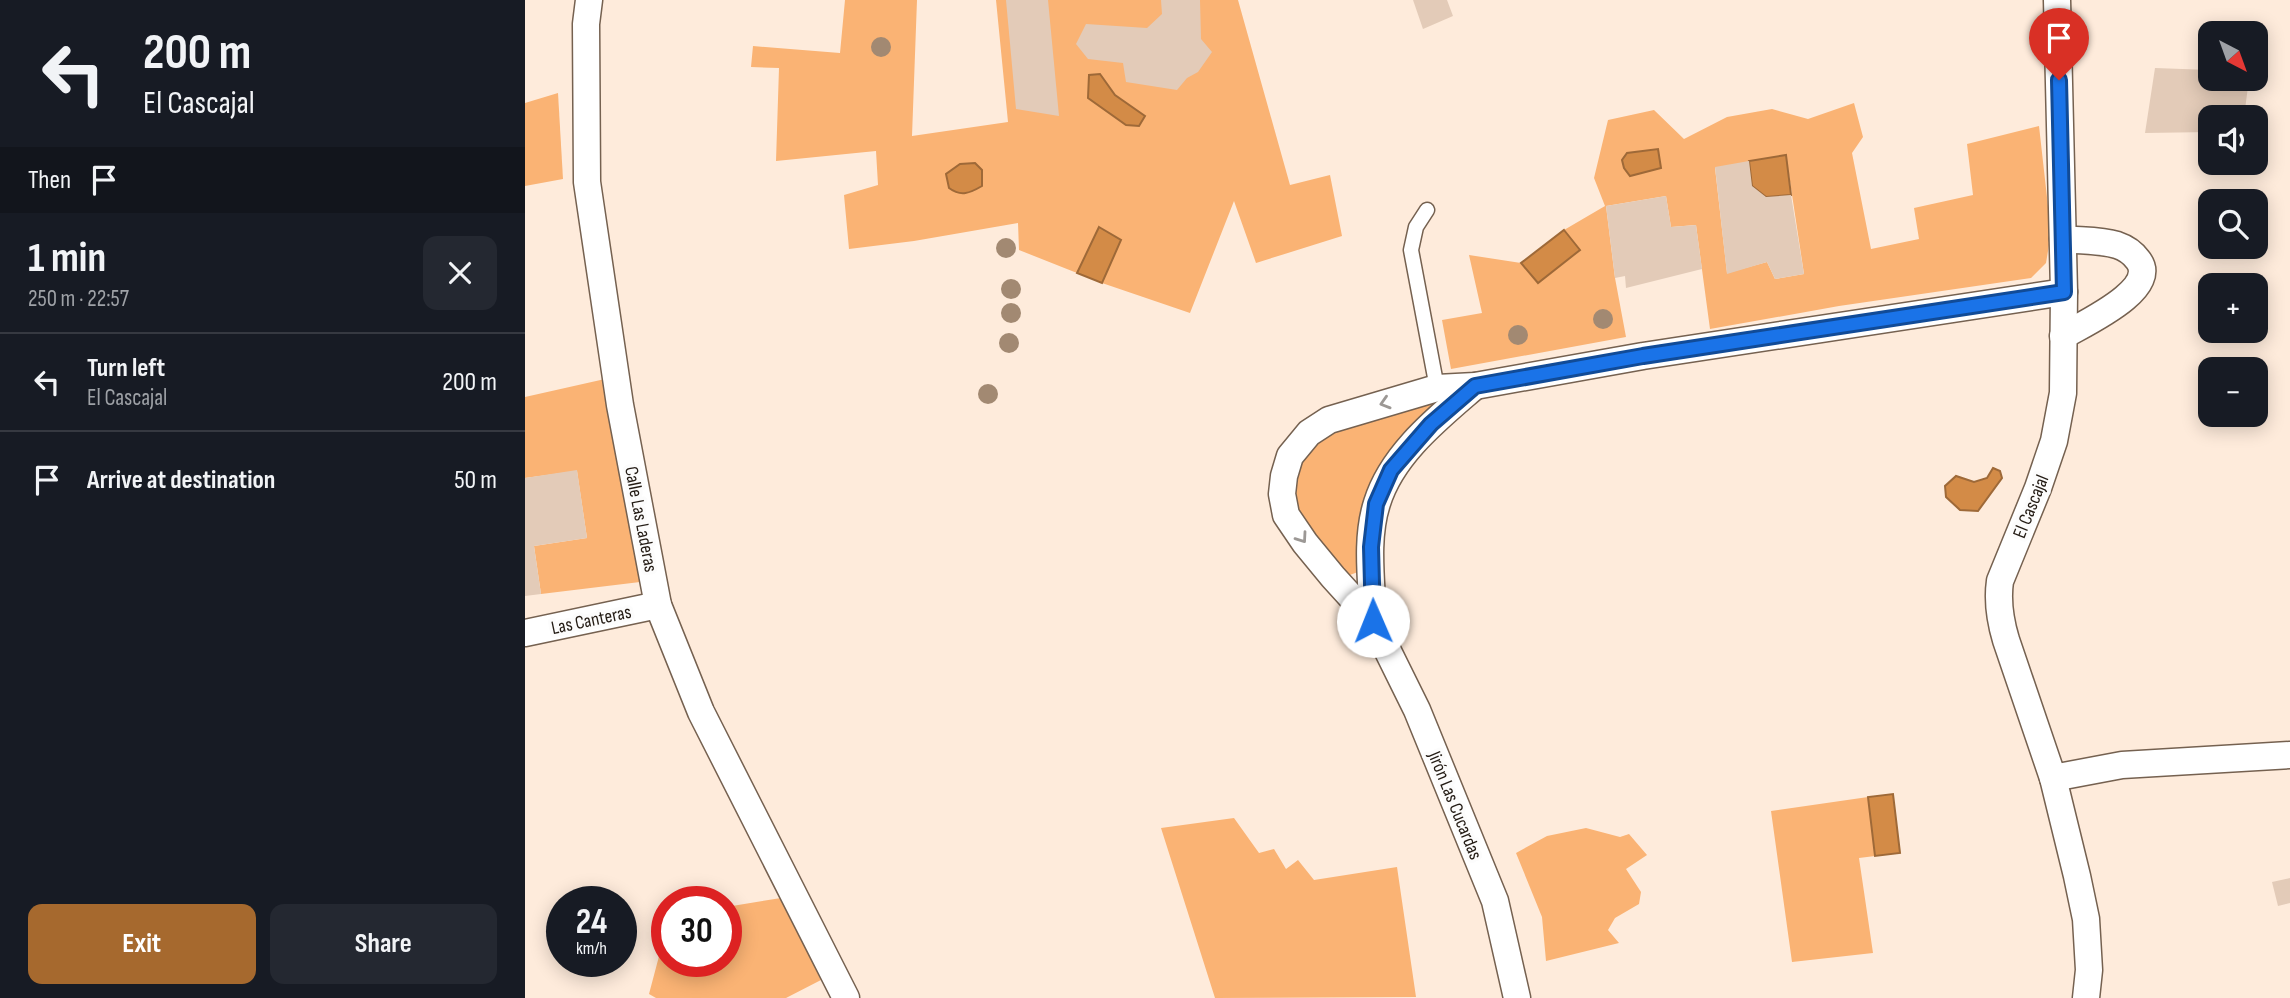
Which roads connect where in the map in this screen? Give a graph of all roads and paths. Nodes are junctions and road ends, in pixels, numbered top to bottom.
1 (589, 0) edge
2 (2057, 0) edge
3 (1427, 210) dead end
4 (2063, 239) junction
5 (2064, 292) junction
6 (2063, 336) junction
7 (1475, 386) junction
8 (1437, 387) junction
9 (1371, 563) junction
10 (1333, 577) junction
11 (657, 605) junction
12 (1373, 621) junction
13 (525, 633) edge
14 (2290, 755) edge
15 (2053, 778) junction
16 (846, 998) edge
17 (1517, 998) edge
18 (2086, 998) edge

1 - 11 street, Calle Las Laderas
2 - 4 street, El Cascajal
3 - 8 lane
4 - 5 street, El Cascajal
4 - 6 street
5 - 6 street, El Cascajal
5 - 7 street, Jirón Las Cucardas
6 - 15 street, El Cascajal
7 - 8 street, Jirón Las Cucardas
7 - 9 street, Jirón Las Cucardas
8 -> 10 street, Jirón Las Cucardas
9 - 10 street
9 - 12 street, Jirón Las Cucardas
10 - 12 street, Jirón Las Cucardas
11 - 13 street, Las Canteras
11 - 16 street, Calle Las Laderas
12 - 17 street, Jirón Las Cucardas
14 - 15 street
15 - 18 street, El Cascajal

